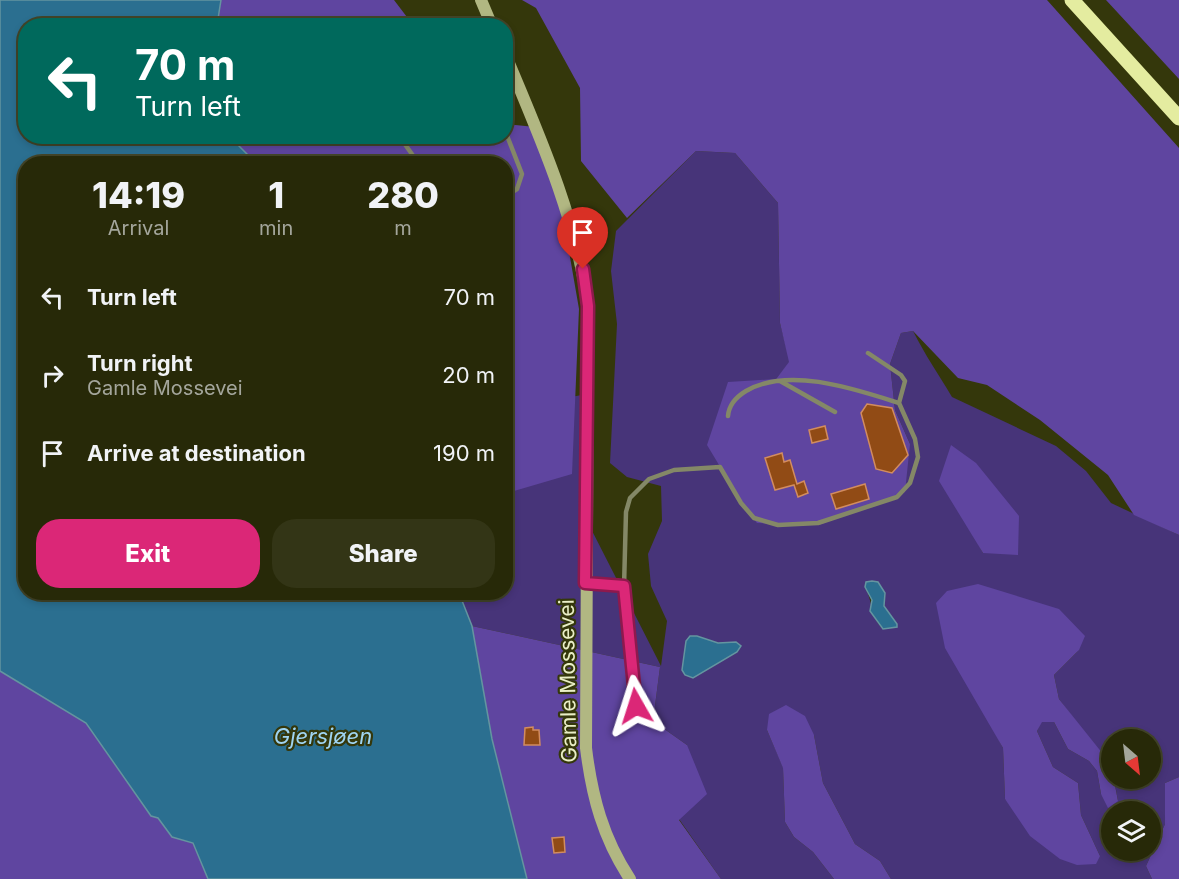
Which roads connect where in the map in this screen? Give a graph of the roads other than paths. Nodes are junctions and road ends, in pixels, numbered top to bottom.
1 (482, 0) edge
2 (1072, 0) edge
3 (1084, 0) edge
4 (489, 18) edge
5 (513, 74) edge
6 (518, 86) junction
7 (513, 90) edge
8 (1179, 104) edge
9 (1179, 118) edge
10 (510, 144) edge
11 (513, 192) edge
12 (868, 353) dead end
13 (776, 379) junction
14 (899, 403) junction
15 (835, 412) dead end
16 (728, 416) dead end
17 (585, 583) junction
18 (624, 586) junction
19 (636, 706) dead end
20 (630, 879) edge

1 - 4 main road
2 - 9 highway
3 - 8 highway
5 - 6 main road, Gamle Mossevei
6 - 7 lane
6 - 17 main road, Gamle Mossevei
10 - 11 lane
12 - 14 lane
13 - 14 lane
13 - 15 lane
13 - 16 lane
14 - 18 lane
17 - 18 lane
17 - 20 main road, Gamle Mossevei
18 - 19 lane

